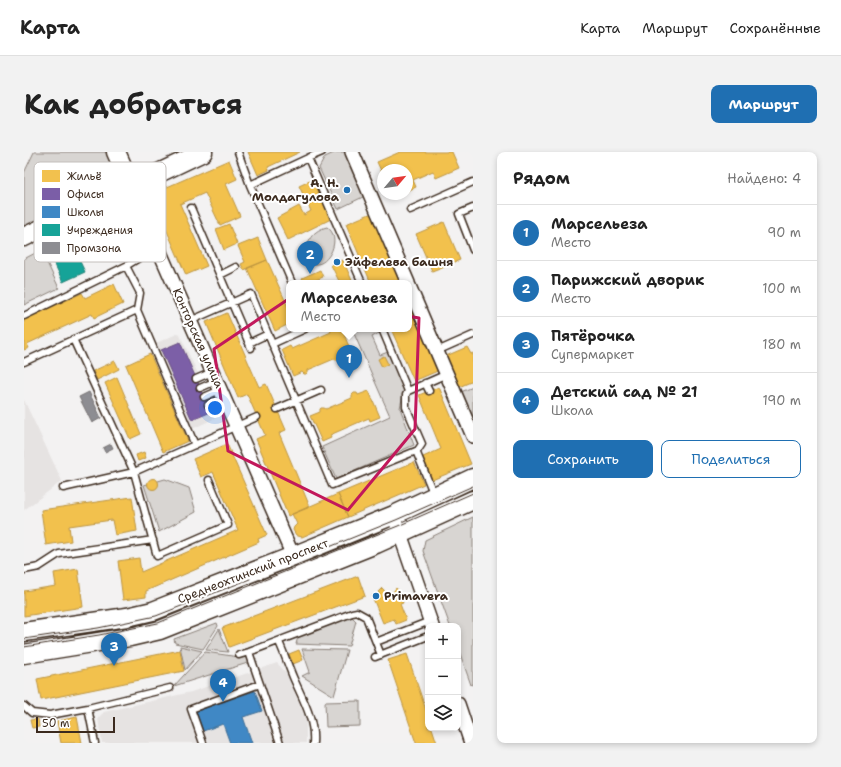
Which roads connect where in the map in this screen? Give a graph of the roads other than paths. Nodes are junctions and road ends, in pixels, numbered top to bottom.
1 (116, 152) edge
2 (203, 152) edge
3 (238, 152) edge
4 (322, 152) edge
5 (352, 152) edge
6 (308, 158) junction
7 (120, 162) edge
8 (166, 169) edge
9 (473, 182) edge
10 (250, 185) junction
11 (191, 208) dead end
12 (473, 208) edge
13 (410, 210) dead end
14 (34, 234) edge
15 (24, 237) edge
16 (473, 250) edge
17 (132, 262) edge
18 (164, 262) edge
19 (126, 266) junction
20 (236, 267) dead end
21 (220, 274) junction
22 (291, 280) edge
23 (361, 280) edge
24 (406, 280) edge
25 (412, 293) edge
26 (232, 303) junction
27 (138, 310) junction
28 (24, 316) edge
29 (190, 321) junction
30 (298, 332) edge
31 (383, 332) edge
32 (268, 334) junction
33 (473, 335) edge
34 (73, 339) junction
35 (272, 344) junction
36 (437, 351) junction
37 (24, 362) edge
38 (447, 374) junction
39 (196, 379) dead end
40 (426, 383) junction
41 (218, 385) junction
42 (200, 388) dead end
43 (321, 390) dead end
44 (408, 391) junction
45 (429, 391) dead end
46 (204, 397) dead end
47 (296, 400) junction
48 (208, 405) dead end
49 (276, 409) dead end
50 (257, 417) dead end
51 (236, 426) junction
52 (473, 436) edge
53 (195, 444) junction
54 (416, 451) junction
55 (134, 472) junction
56 (473, 478) edge
57 (209, 480) dead end
58 (63, 488) dead end
59 (435, 496) junction
60 (473, 500) edge
61 (394, 516) junction
62 (400, 533) junction
63 (153, 540) junction
64 (293, 556) junction
65 (24, 570) edge
66 (431, 623) edge
67 (425, 625) edge
68 (24, 632) edge
69 (425, 637) edge
70 (279, 642) junction
71 (376, 642) junction
72 (249, 652) junction
73 (24, 654) edge
74 (239, 655) dead end
75 (260, 684) junction
76 (170, 688) dead end
77 (24, 706) edge
78 (88, 708) junction
79 (461, 713) edge
80 (95, 743) edge
81 (203, 743) edge
82 (280, 743) edge
83 (313, 743) edge
84 (471, 743) edge

1 - 7 main road
2 - 8 main road
3 - 10 lane
4 - 6 lane
5 - 24 street
6 - 10 lane
6 - 23 lane
9 - 13 lane
10 - 22 lane
11 - 21 lane
12 - 16 lane
14 - 15 main road
17 - 19 lane
18 - 29 street, Конторская улица
19 - 27 lane
19 - 28 lane
20 - 21 lane
21 - 26 lane
25 - 36 street
26 - 29 lane
26 - 32 lane
26 - 32 lane
27 - 34 lane
27 - 53 lane
29 - 41 street, Конторская улица
30 - 35 lane
31 - 44 lane
32 - 35 lane
33 - 36 lane
34 - 37 lane
34 - 55 lane
35 - 47 lane
36 - 38 street
38 - 40 lane
38 - 52 street
39 - 41 lane
40 - 44 lane
40 - 45 lane
41 - 42 lane
41 - 46 lane
41 - 48 lane
41 - 51 street, Конторская улица
43 - 47 lane
44 - 54 lane
47 - 49 lane
47 - 54 lane
50 - 51 lane
51 - 53 lane
51 - 64 street, Конторская улица
53 - 55 lane
54 - 59 lane
55 - 58 lane
55 - 63 lane
56 - 59 main road, Среднеохтинский проспект
57 - 63 lane
59 - 61 main road, Среднеохтинский проспект
60 - 62 main road, Среднеохтинский проспект
61 - 62 street
61 - 64 main road, Среднеохтинский проспект
62 - 66 street
62 - 73 main road, Среднеохтинский проспект
63 - 65 lane
64 - 68 main road, Среднеохтинский проспект
67 - 71 lane
69 - 71 lane
70 - 71 lane
70 - 72 lane
70 - 83 lane
72 - 74 lane
72 - 75 lane
75 - 81 lane
75 - 82 lane
76 - 78 lane
77 - 78 lane
78 - 80 lane
79 - 84 street

